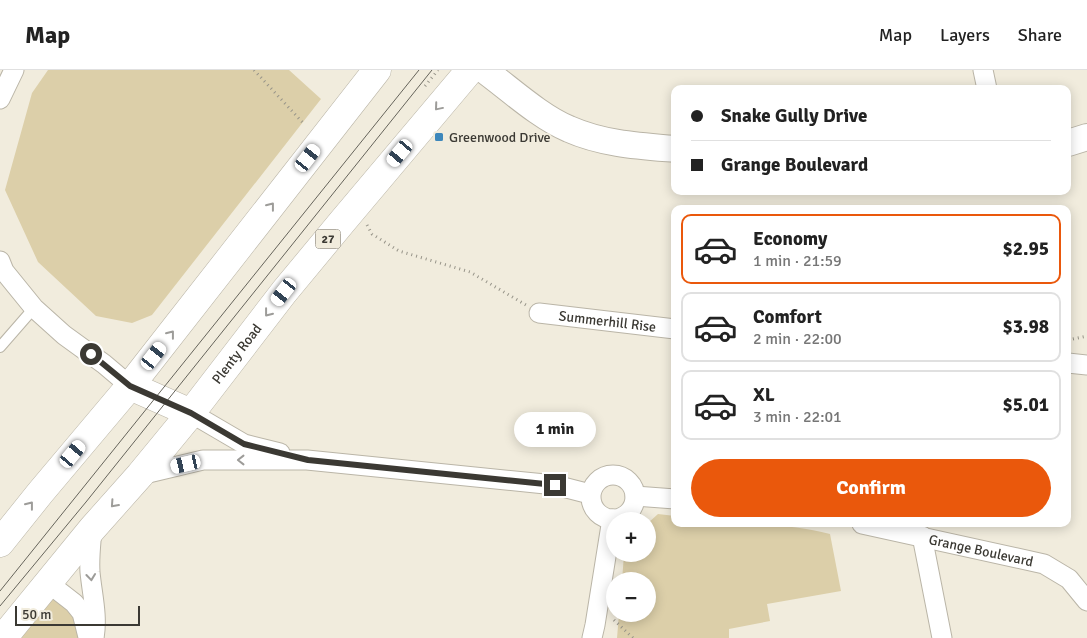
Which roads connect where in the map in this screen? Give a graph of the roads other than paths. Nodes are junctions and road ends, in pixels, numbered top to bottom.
1 (14, 70) edge
2 (377, 70) edge
3 (470, 70) edge
4 (484, 70) edge
5 (983, 70) edge
6 (986, 85) edge
7 (0, 99) edge
8 (1087, 138) edge
9 (1071, 141) edge
10 (671, 149) edge
11 (0, 261) edge
12 (34, 308) junction
13 (539, 313) road end
14 (671, 329) edge
15 (0, 346) edge
16 (1071, 363) edge
17 (1087, 365) edge
18 (130, 386) junction
19 (191, 413) junction
20 (308, 460) junction
21 (140, 475) junction
22 (590, 494) junction
23 (635, 496) junction
24 (671, 499) edge
25 (629, 512) edge
26 (606, 518) edge
27 (877, 527) edge
28 (92, 529) junction
29 (922, 536) junction
30 (0, 543) edge
31 (606, 558) edge
32 (48, 582) junction
33 (1087, 601) edge
34 (3, 638) edge
35 (88, 638) edge
36 (94, 638) edge
37 (592, 638) edge
38 (942, 638) edge

1 - 7 street
18 -> 2 highway
3 -> 19 highway, Plenty Road / 27
4 - 10 street
5 - 6 street
8 - 9 street
11 - 12 street
12 - 15 lane
12 - 18 street
13 - 14 street, Summerhill Rise
16 - 17 street
18 - 19 highway
30 -> 18 highway
19 - 20 street
19 - 21 highway, Plenty Road / 27
20 -> 21 street
20 - 22 street
21 -> 28 highway, Plenty Road / 27
22 - 23 street
22 - 26 street
23 - 24 street
23 - 25 street
27 - 29 street, Grange Boulevard
28 - 32 highway, Plenty Road / 27
28 -> 36 street
29 - 33 street, Grange Boulevard
29 - 38 street
31 - 37 street
32 - 34 highway, Plenty Road / 27
32 - 35 street

